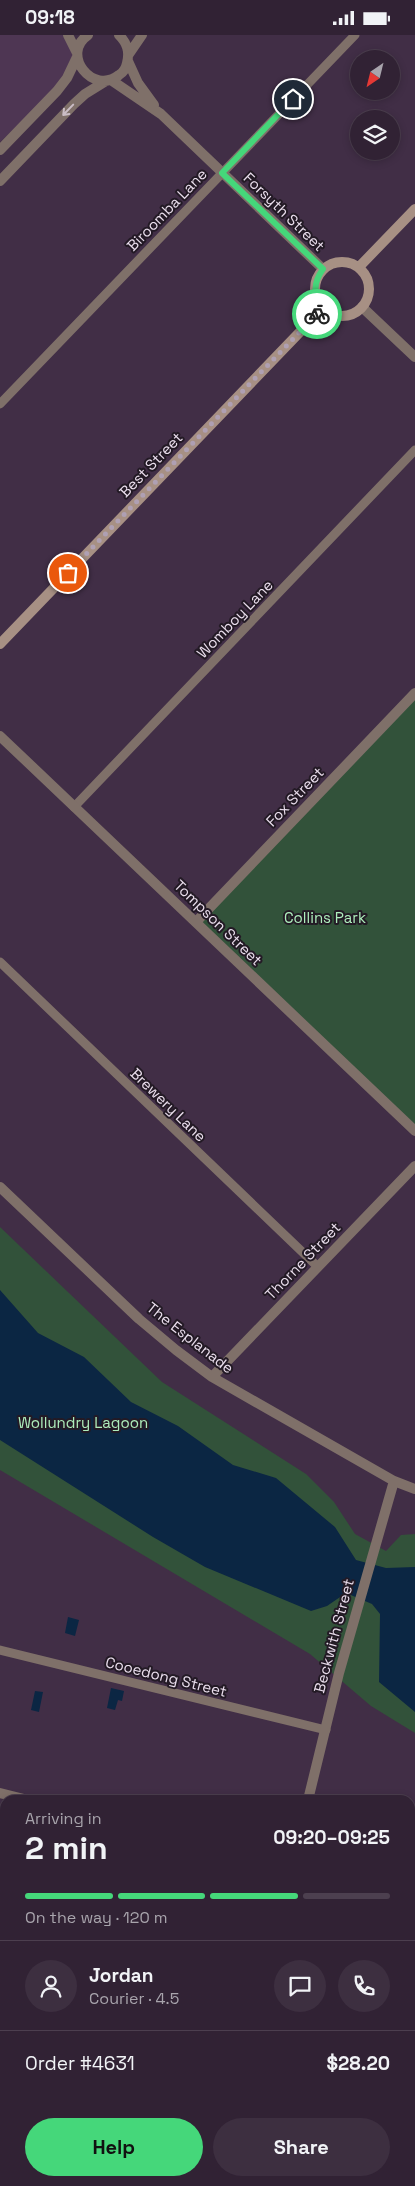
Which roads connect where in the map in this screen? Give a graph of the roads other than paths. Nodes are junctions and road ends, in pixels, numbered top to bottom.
1 (68, 35) edge
2 (88, 35) edge
3 (119, 35) edge
4 (142, 35) edge
5 (354, 35) edge
6 (77, 55) junction
7 (128, 57) junction
8 (109, 81) junction
9 (161, 114) junction
10 (0, 150) edge
11 (0, 165) edge
12 (8, 173) junction
13 (222, 173) junction
14 (0, 181) edge
15 (415, 209) edge
16 (359, 267) junction
17 (323, 269) junction
18 (362, 307) junction
19 (323, 308) junction
20 (415, 357) edge
21 (0, 404) edge
22 (415, 451) edge
23 (0, 644) edge
24 (415, 693) edge
25 (0, 736) edge
26 (74, 807) junction
27 (196, 922) junction
28 (0, 962) edge
29 (415, 1131) edge
30 (415, 1166) edge
31 (0, 1187) edge
32 (318, 1267) junction
33 (212, 1377) junction
34 (394, 1481) junction
35 (415, 1489) edge
36 (0, 1650) edge
37 (326, 1730) junction
38 (309, 1795) edge

1 - 6 street
2 - 6 street
3 - 7 street, Forsyth Street
4 - 7 street
5 - 13 lane, Biroomba Lane
6 - 8 street, Forsyth Street
6 - 10 street
7 - 8 street
7 - 9 street, Forsyth Street
8 - 9 street, Forsyth Street
8 -> 12 street
9 - 13 street, Forsyth Street
11 - 12 street
12 - 14 street
13 - 17 street, Forsyth Street
13 - 21 lane, Biroomba Lane
15 - 16 street
16 - 17 street
16 - 18 street
17 - 19 street
18 - 19 street
18 - 20 street
19 - 23 street, Best Street
22 - 26 lane, Womboy Lane
24 - 27 street, Fox Street
25 - 26 street, Tompson Street
26 - 27 street, Tompson Street
27 - 29 street, Tompson Street
28 - 32 lane, Brewery Lane
30 - 32 street, Thorne Street
31 - 33 street, The Esplanade
32 - 33 street, Thorne Street
33 - 34 street, The Esplanade
34 - 35 street, The Esplanade
34 - 37 street, Beckwith Street
36 - 37 lane, Cooedong Street
37 - 38 street, Beckwith Street

